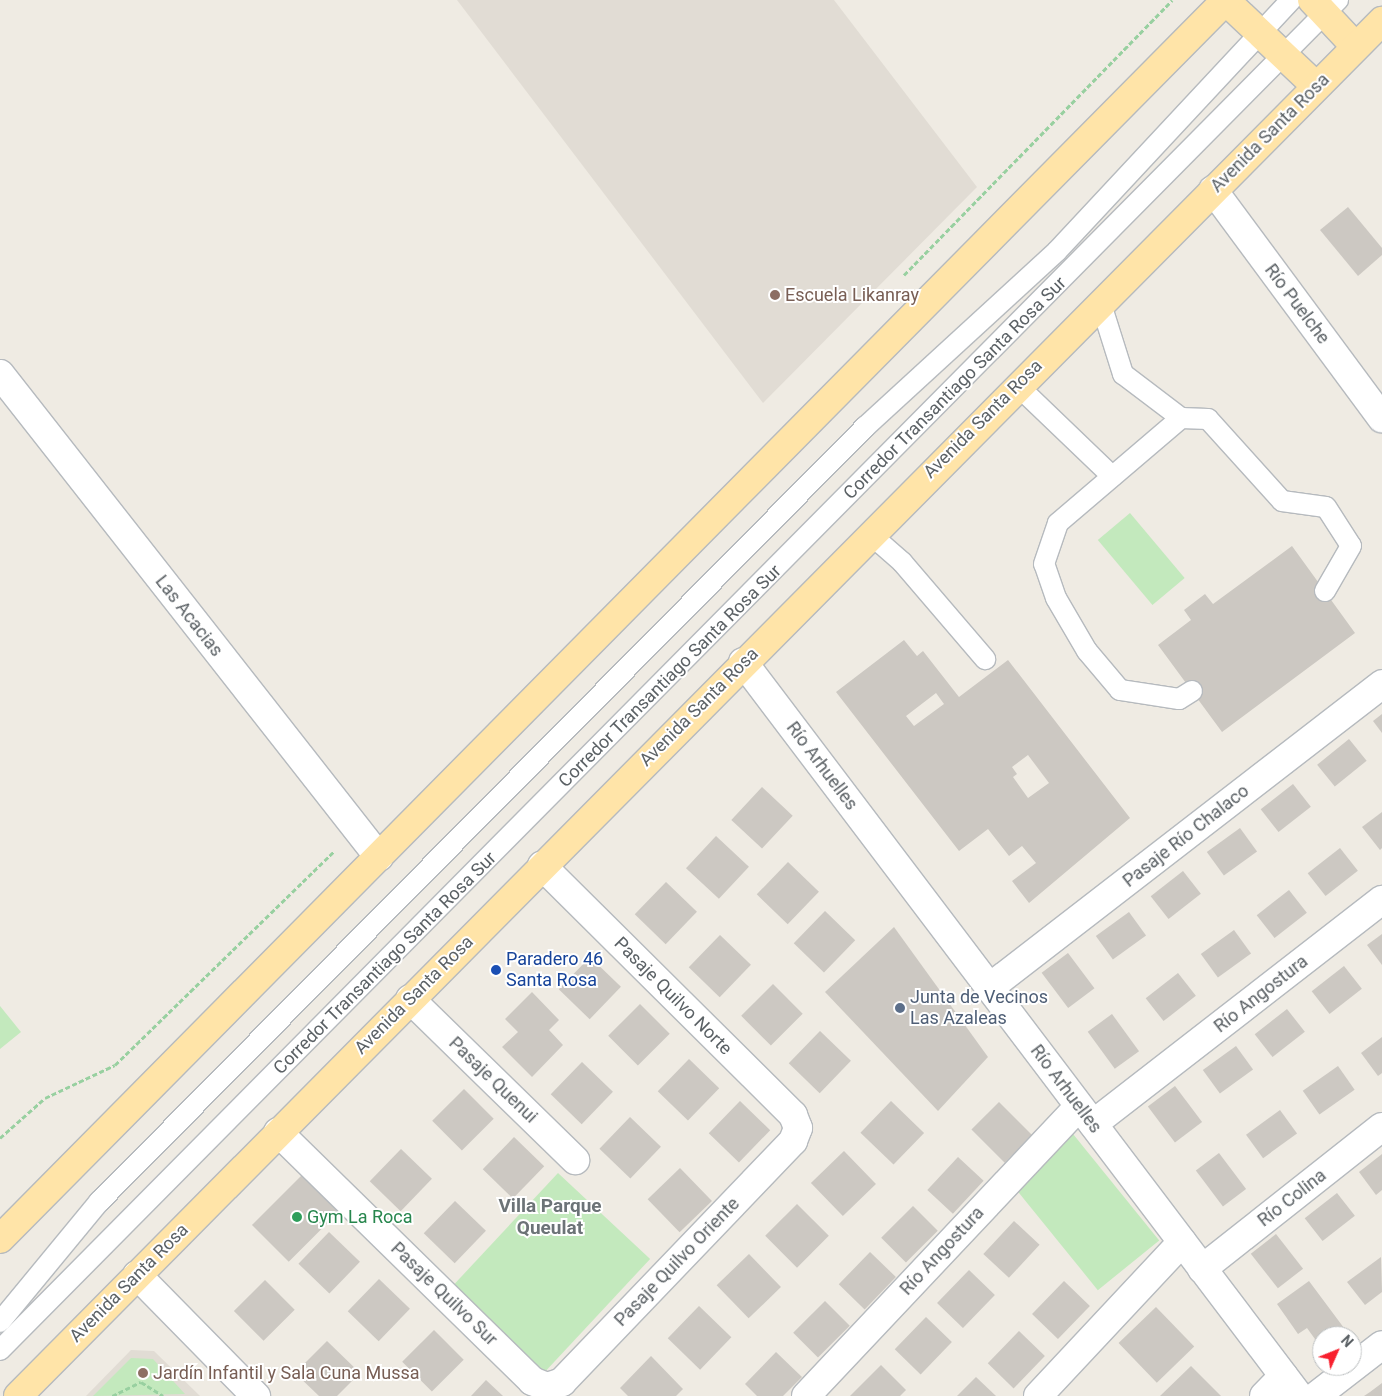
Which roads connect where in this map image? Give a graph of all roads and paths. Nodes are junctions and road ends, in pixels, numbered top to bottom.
1 (1172, 0) edge
2 (1226, 0) edge
3 (1291, 0) edge
4 (1325, 4) edge
5 (1258, 32) junction
6 (1373, 35) edge
7 (1283, 55) junction
8 (1316, 86) junction
9 (1213, 190) junction
10 (898, 281) dead end
11 (1100, 301) junction
12 (0, 374) edge
13 (1016, 385) junction
14 (1180, 418) junction
15 (1382, 418) edge
16 (1112, 476) junction
17 (870, 534) junction
18 (1325, 591) dead end
19 (985, 659) dead end
20 (743, 662) junction
21 (1382, 684) edge
22 (1192, 691) dead end
23 (356, 829) junction
24 (379, 857) junction
25 (542, 866) junction
26 (1382, 900) edge
27 (989, 988) junction
28 (410, 1000) junction
29 (1086, 1115) junction
30 (1382, 1127) edge
31 (798, 1128) joint
32 (278, 1132) junction
33 (0, 1138) edge
34 (575, 1160) dead end
35 (0, 1239) edge
36 (1182, 1242) junction
37 (1202, 1269) junction
38 (137, 1275) junction
39 (0, 1322) edge
40 (1382, 1345) edge
41 (0, 1350) edge
42 (1291, 1386) edge
43 (547, 1387) joint
44 (18, 1396) edge
45 (112, 1396) edge
46 (163, 1396) edge
47 (256, 1396) edge
48 (806, 1396) edge
49 (1038, 1396) edge
50 (1264, 1396) edge
51 (1316, 1396) edge

1 - 10 path
2 - 5 main road
2 - 24 main road
3 - 5 lane, Corredor Transantiago Santa Rosa Sur
4 - 6 main road
4 - 7 lane, Corredor Transantiago Santa Rosa Sur
5 - 7 main road
5 - 39 lane, Corredor Transantiago Santa Rosa Sur
6 - 8 main road, Avenida Santa Rosa
7 - 8 main road
7 - 41 lane, Corredor Transantiago Santa Rosa Sur
8 - 9 main road, Avenida Santa Rosa
9 - 11 main road, Avenida Santa Rosa
9 - 15 street, Río Puelche
11 - 13 main road, Avenida Santa Rosa
11 - 14 lane
12 - 23 street, Las Acacias
13 - 16 lane
13 - 17 main road, Avenida Santa Rosa
14 - 16 lane
14 - 18 lane
16 - 22 lane
17 - 19 lane
17 - 20 main road, Avenida Santa Rosa
20 - 25 main road, Avenida Santa Rosa
20 - 27 street, Río Arhuelles
21 - 27 street, Pasaje Río Chalaco
23 - 24 street, Las Acacias
23 - 33 path
24 - 35 main road
25 - 28 main road, Avenida Santa Rosa
25 - 31 street, Pasaje Quilvo Norte
26 - 29 street, Río Angostura
27 - 29 street, Río Arhuelles
28 - 32 main road, Avenida Santa Rosa
28 - 34 street, Pasaje Quenui
29 - 36 street, Río Arhuelles
29 - 48 street, Río Angostura
30 - 37 street, Río Colina
31 - 43 street, Pasaje Quilvo Oriente
32 - 38 main road, Avenida Santa Rosa
32 - 43 street, Pasaje Quilvo Sur
36 - 37 street, Río Arhuelles
36 - 49 street
37 - 42 street, Río Arhuelles
38 - 44 main road, Avenida Santa Rosa
38 - 47 street
40 - 51 street
42 - 50 street
45 - 46 path

